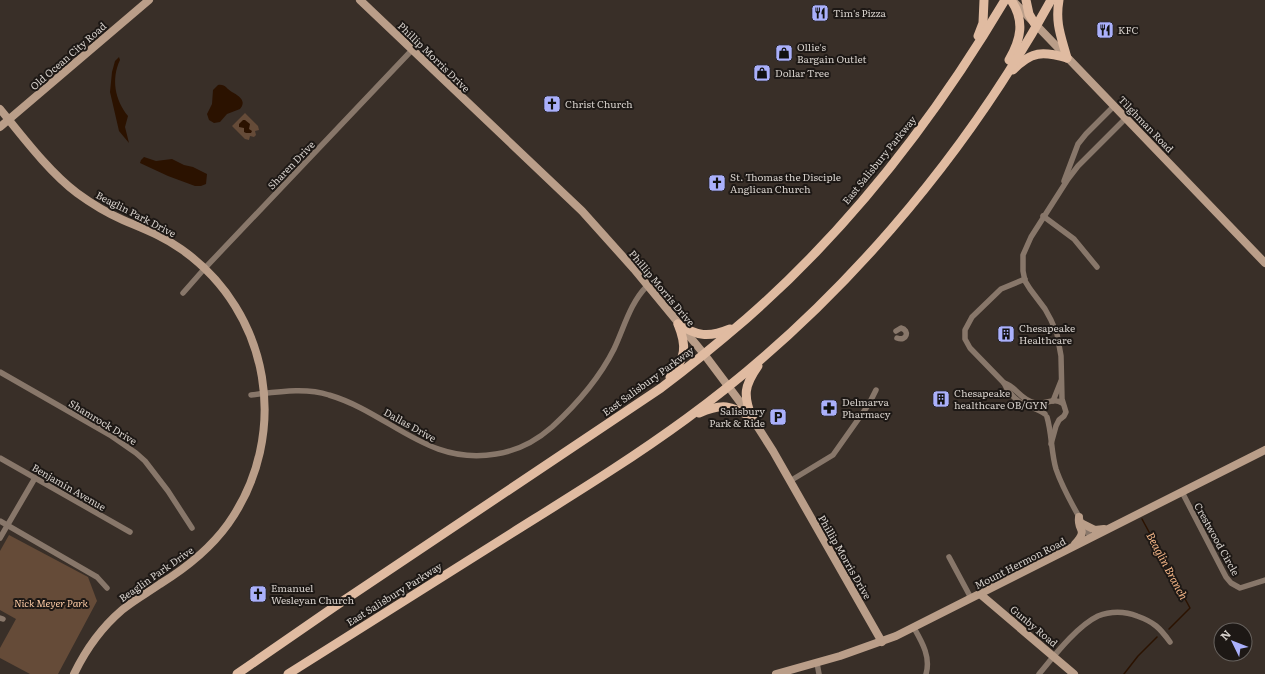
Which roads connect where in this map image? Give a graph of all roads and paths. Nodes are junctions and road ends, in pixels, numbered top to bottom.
1 (149, 0) edge
2 (360, 0) edge
3 (984, 0) edge
4 (1005, 0) edge
5 (1011, 0) edge
6 (1026, 0) edge
7 (1051, 0) edge
8 (1059, 0) edge
9 (1036, 26) junction
10 (412, 50) junction
11 (971, 55) junction
12 (1067, 58) junction
13 (1001, 83) junction
14 (1114, 106) junction
15 (0, 109) edge
16 (1126, 118) junction
17 (9, 120) junction
18 (974, 122) junction
19 (0, 127) edge
20 (1061, 189) junction
21 (1043, 216) junction
22 (1265, 263) edge
23 (1097, 267) dead end
24 (205, 268) junction
25 (1025, 279) junction
26 (647, 286) junction
27 (183, 293) dead end
28 (678, 324) junction
29 (737, 326) junction
30 (896, 331) dead end
31 (898, 338) dead end
32 (704, 354) junction
33 (765, 356) junction
34 (0, 372) edge
35 (1062, 377) junction
36 (1004, 383) junction
37 (728, 386) junction
38 (661, 388) junction
39 (876, 390) dead end
40 (264, 393) junction
41 (251, 395) dead end
42 (1051, 402) junction
43 (1062, 403) junction
44 (1046, 416) junction
45 (687, 418) junction
46 (752, 418) junction
47 (1059, 420) junction
48 (1051, 444) junction
49 (1265, 450) edge
50 (0, 458) edge
51 (35, 478) junction
52 (790, 481) junction
53 (1182, 492) junction
54 (1081, 520) junction
55 (0, 522) edge
56 (7, 525) junction
57 (192, 528) dead end
58 (1111, 528) junction
59 (130, 532) dead end
60 (0, 538) edge
61 (1091, 538) junction
62 (1072, 548) junction
63 (949, 557) dead end
64 (1265, 580) edge
65 (107, 588) dead end
66 (980, 594) junction
67 (971, 598) junction
68 (914, 628) junction
69 (882, 642) junction
70 (1170, 642) dead end
71 (1054, 657) junction
72 (817, 663) junction
73 (74, 674) edge
74 (237, 674) edge
75 (288, 674) edge
76 (776, 674) edge
77 (819, 674) edge
78 (926, 674) edge
79 (1039, 674) edge
80 (1074, 674) edge

1 - 17 main road, Old Ocean City Road
2 - 10 main road, Phillip Morris Drive
3 - 11 main road
4 - 11 main road, East Salisbury Parkway
5 - 9 main road, Tilghman Road
5 - 18 main road
6 - 9 main road
7 - 9 main road, East Salisbury Parkway
8 - 12 main road
9 - 12 main road, Tilghman Road
9 - 13 main road, East Salisbury Parkway
10 - 24 street, Sharen Drive
10 - 26 main road, Phillip Morris Drive
11 - 29 main road, East Salisbury Parkway
12 - 13 main road
12 - 14 main road, Tilghman Road
13 - 18 main road, East Salisbury Parkway
14 - 16 main road, Tilghman Road
14 - 20 street
15 - 17 main road, Beaglin Park Drive
16 - 20 street
16 - 22 main road, Tilghman Road
17 - 19 main road, Old Ocean City Road
17 - 24 main road, Beaglin Park Drive
18 - 33 main road, East Salisbury Parkway
20 - 21 street
21 - 23 street
21 - 25 street
24 - 27 street, Sharen Drive
24 - 40 main road, Beaglin Park Drive
25 - 35 street
25 - 36 street
26 - 28 main road, Phillip Morris Drive
26 - 40 street, Dallas Drive
28 - 29 main road
28 - 32 main road, Phillip Morris Drive
28 - 38 main road
29 - 32 main road, East Salisbury Parkway
30 - 31 street
32 - 37 main road, Phillip Morris Drive
32 - 38 main road, East Salisbury Parkway
33 - 37 main road, East Salisbury Parkway
33 - 46 main road
34 - 57 street, Shamrock Drive
35 - 42 street
35 - 43 street
36 - 42 street
36 - 44 street
37 - 45 main road, East Salisbury Parkway
37 - 46 main road, Phillip Morris Drive
38 - 74 main road, East Salisbury Parkway
39 - 52 street
40 - 41 street, Dallas Drive
40 - 73 main road, Beaglin Park Drive
42 - 43 street
42 - 44 street
43 - 47 street
44 - 47 street
44 - 48 street
45 - 46 main road
45 - 75 main road, East Salisbury Parkway
46 - 52 main road, Phillip Morris Drive
47 - 48 street
48 - 54 street
49 - 53 main road, Mount Hermon Road
50 - 51 street, Benjamin Avenue
51 - 56 street
51 - 59 street, Benjamin Avenue
52 - 69 main road, Phillip Morris Drive
53 - 58 main road, Mount Hermon Road
53 - 64 street, Crestwood Circle
54 - 58 main road
54 - 61 street
54 - 62 main road
55 - 56 street
56 - 60 street
56 - 65 street
58 - 61 main road, Mount Hermon Road
61 - 62 main road, Mount Hermon Road
62 - 66 main road, Mount Hermon Road
63 - 67 street
66 - 67 main road, Mount Hermon Road
66 - 71 main road, Gunby Road
67 - 68 main road, Mount Hermon Road
68 - 69 main road, Mount Hermon Road
68 - 78 street
69 - 72 main road, Mount Hermon Road
70 - 71 street
71 - 79 street
71 - 80 main road, Gunby Road
72 - 76 main road, Mount Hermon Road
72 - 77 street

